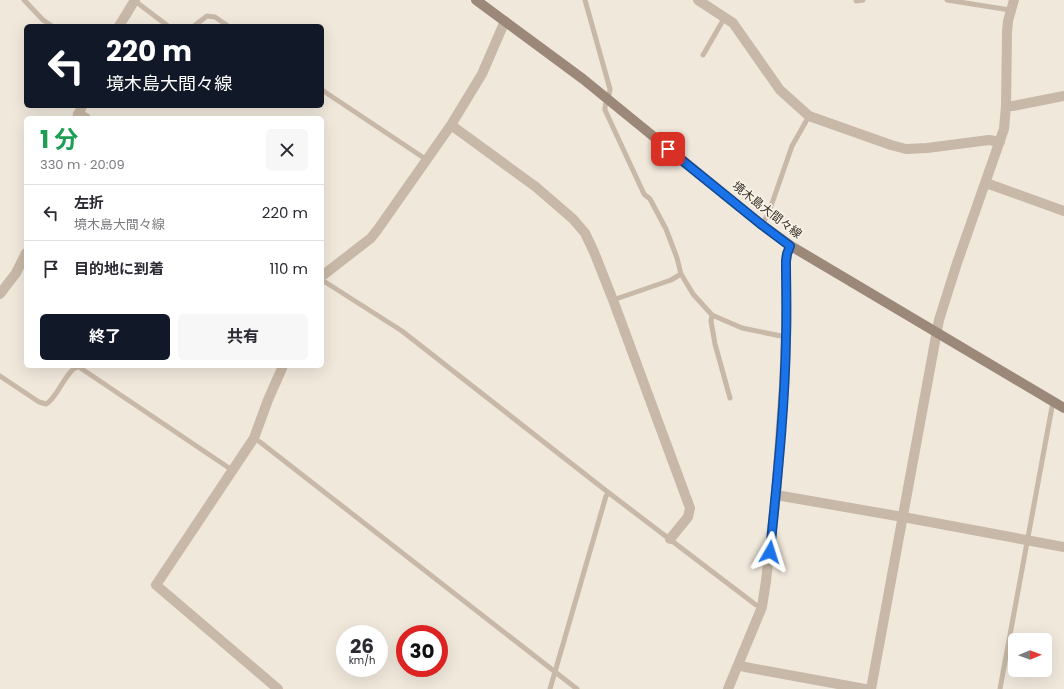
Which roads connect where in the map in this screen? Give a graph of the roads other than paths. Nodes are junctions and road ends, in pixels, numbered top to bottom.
1 (24, 0) edge
2 (135, 0) edge
3 (476, 0) edge
4 (585, 0) edge
5 (698, 0) edge
6 (863, 0) edge
7 (947, 0) edge
8 (1014, 0) edge
9 (856, 1) dead end
10 (1010, 10) junction
11 (725, 17) junction
12 (505, 21) junction
13 (49, 24) edge
14 (120, 24) edge
15 (165, 24) edge
16 (197, 24) edge
17 (225, 24) edge
18 (703, 55) dead end
19 (324, 91) edge
20 (1064, 96) edge
21 (607, 99) junction
22 (1006, 106) junction
23 (809, 116) junction
24 (451, 125) junction
25 (1000, 142) junction
26 (427, 160) junction
27 (986, 183) junction
28 (1064, 211) edge
29 (762, 225) junction
30 (790, 246) junction
31 (24, 256) edge
32 (324, 274) edge
33 (681, 274) junction
34 (324, 281) edge
35 (0, 294) edge
36 (613, 300) junction
37 (712, 315) junction
38 (937, 332) junction
39 (786, 337) junction
40 (76, 368) edge
41 (80, 368) edge
42 (283, 368) edge
43 (0, 376) edge
44 (730, 398) dead end
45 (1060, 405) edge
46 (254, 438) junction
47 (232, 470) junction
48 (609, 493) junction
49 (776, 495) junction
50 (903, 517) junction
51 (670, 539) junction
52 (1028, 540) junction
53 (1064, 547) edge
54 (762, 607) junction
55 (739, 665) junction
56 (554, 672) junction
57 (278, 689) edge
58 (550, 689) edge
59 (576, 689) edge
60 (728, 689) edge
61 (865, 689) edge
62 (871, 689) edge
63 (1000, 689) edge

1 - 13 lane
2 - 14 street
2 - 15 lane
3 - 12 main road, 境木島大間々線
4 - 21 lane
5 - 11 street
6 - 9 lane
7 - 10 lane
8 - 10 street
10 - 22 street
11 - 18 lane
11 - 23 street
12 - 21 main road, 境木島大間々線
12 - 24 street
16 - 17 lane
19 - 26 lane
20 - 22 street
21 - 29 main road, 境木島大間々線
21 - 33 lane
22 - 25 street
23 - 25 street
23 - 29 lane
24 - 26 street
24 - 36 street
25 - 27 street
26 - 32 street
27 - 28 street
27 - 38 street
29 - 30 main road, 境木島大間々線
30 - 38 main road, 境木島大間々線
30 - 39 street
31 - 35 street
33 - 36 lane
33 - 37 lane
34 - 48 lane
36 - 51 street
37 - 39 lane
37 - 44 lane
38 - 45 main road, 境木島大間々線
38 - 50 street
39 - 49 street
40 - 43 lane
41 - 47 lane
42 - 46 street
45 - 52 lane
46 - 47 street
46 - 56 lane
47 - 57 street
48 - 51 lane
48 - 56 lane
49 - 50 street
49 - 54 street
50 - 52 street
50 - 62 street
51 - 54 lane
52 - 53 street
52 - 63 lane
54 - 55 street
55 - 60 street
55 - 61 street
56 - 58 lane
56 - 59 lane

